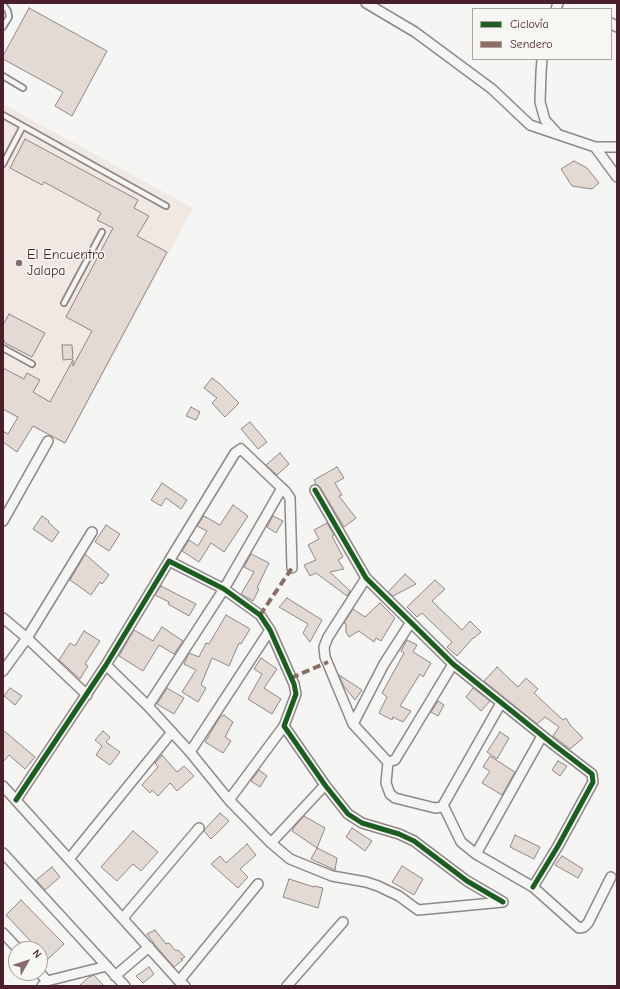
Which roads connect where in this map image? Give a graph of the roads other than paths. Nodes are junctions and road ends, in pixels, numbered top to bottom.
1 (366, 3) edge
2 (3, 4) edge
3 (3, 27) edge
4 (542, 60) edge
5 (3, 76) edge
6 (23, 88) dead end
7 (3, 115) edge
8 (23, 126) junction
9 (557, 133) junction
10 (595, 146) junction
11 (617, 147) edge
12 (3, 164) edge
13 (617, 177) edge
14 (166, 206) dead end
15 (102, 232) dead end
16 (64, 303) dead end
17 (3, 348) edge
18 (32, 364) dead end
19 (48, 441) dead end
20 (282, 488) junction
21 (315, 490) dead end
22 (3, 521) edge
23 (92, 532) dead end
24 (168, 561) junction
25 (292, 568) dead end
26 (366, 578) junction
27 (224, 589) junction
28 (3, 618) edge
29 (411, 622) junction
30 (270, 630) junction
31 (27, 638) junction
32 (453, 664) junction
33 (106, 665) junction
34 (3, 671) edge
35 (87, 695) junction
36 (501, 703) junction
37 (148, 706) junction
38 (353, 724) junction
39 (284, 726) junction
40 (172, 732) junction
41 (542, 736) junction
42 (190, 752) junction
43 (388, 762) junction
44 (325, 785) junction
45 (3, 786) edge
46 (16, 800) junction
47 (229, 800) junction
48 (442, 807) junction
49 (199, 828) dead end
50 (271, 843) junction
51 (3, 853) edge
52 (476, 854) junction
53 (69, 859) junction
54 (611, 877) dead end
55 (258, 884) dead end
56 (533, 887) junction
57 (123, 918) junction
58 (343, 922) dead end
59 (3, 933) edge
60 (10, 941) edge
61 (148, 947) junction
62 (107, 966) junction
63 (115, 976) junction
64 (45, 984) edge
65 (182, 984) edge
66 (125, 986) edge
67 (287, 986) edge

1 - 9 street
2 - 3 lane
4 - 9 street
5 - 6 lane
7 - 8 lane
8 - 12 lane
8 - 14 lane
9 - 10 street
10 - 11 street
10 - 13 street
15 - 16 lane
17 - 18 lane
19 - 22 street
20 - 24 street
20 - 25 street
20 - 27 street
21 - 26 street
23 - 31 street
24 - 27 street
24 - 33 street
26 - 29 street
26 - 38 street
27 - 30 street
27 - 37 street
28 - 31 street
29 - 32 street
29 - 38 street
30 - 39 street
30 - 42 street
31 - 34 street
31 - 35 street
32 - 36 street
32 - 43 street
33 - 35 street
33 - 37 street
35 - 46 street
36 - 41 street
36 - 48 street
37 - 40 street
38 - 43 street
39 - 44 street
39 - 47 street
40 - 42 street
40 - 53 street
41 - 52 street
41 - 56 street
42 - 47 street
43 - 48 street
44 - 50 street
44 - 50 street
45 - 46 street
46 - 53 street
47 - 50 street
48 - 52 street
49 - 57 street
51 - 62 street
52 - 56 street
53 - 57 street
54 - 56 street
55 - 65 street
57 - 61 street
58 - 67 street
59 - 60 street
61 - 63 street
61 - 65 street
62 - 63 street
62 - 64 street
63 - 66 street

